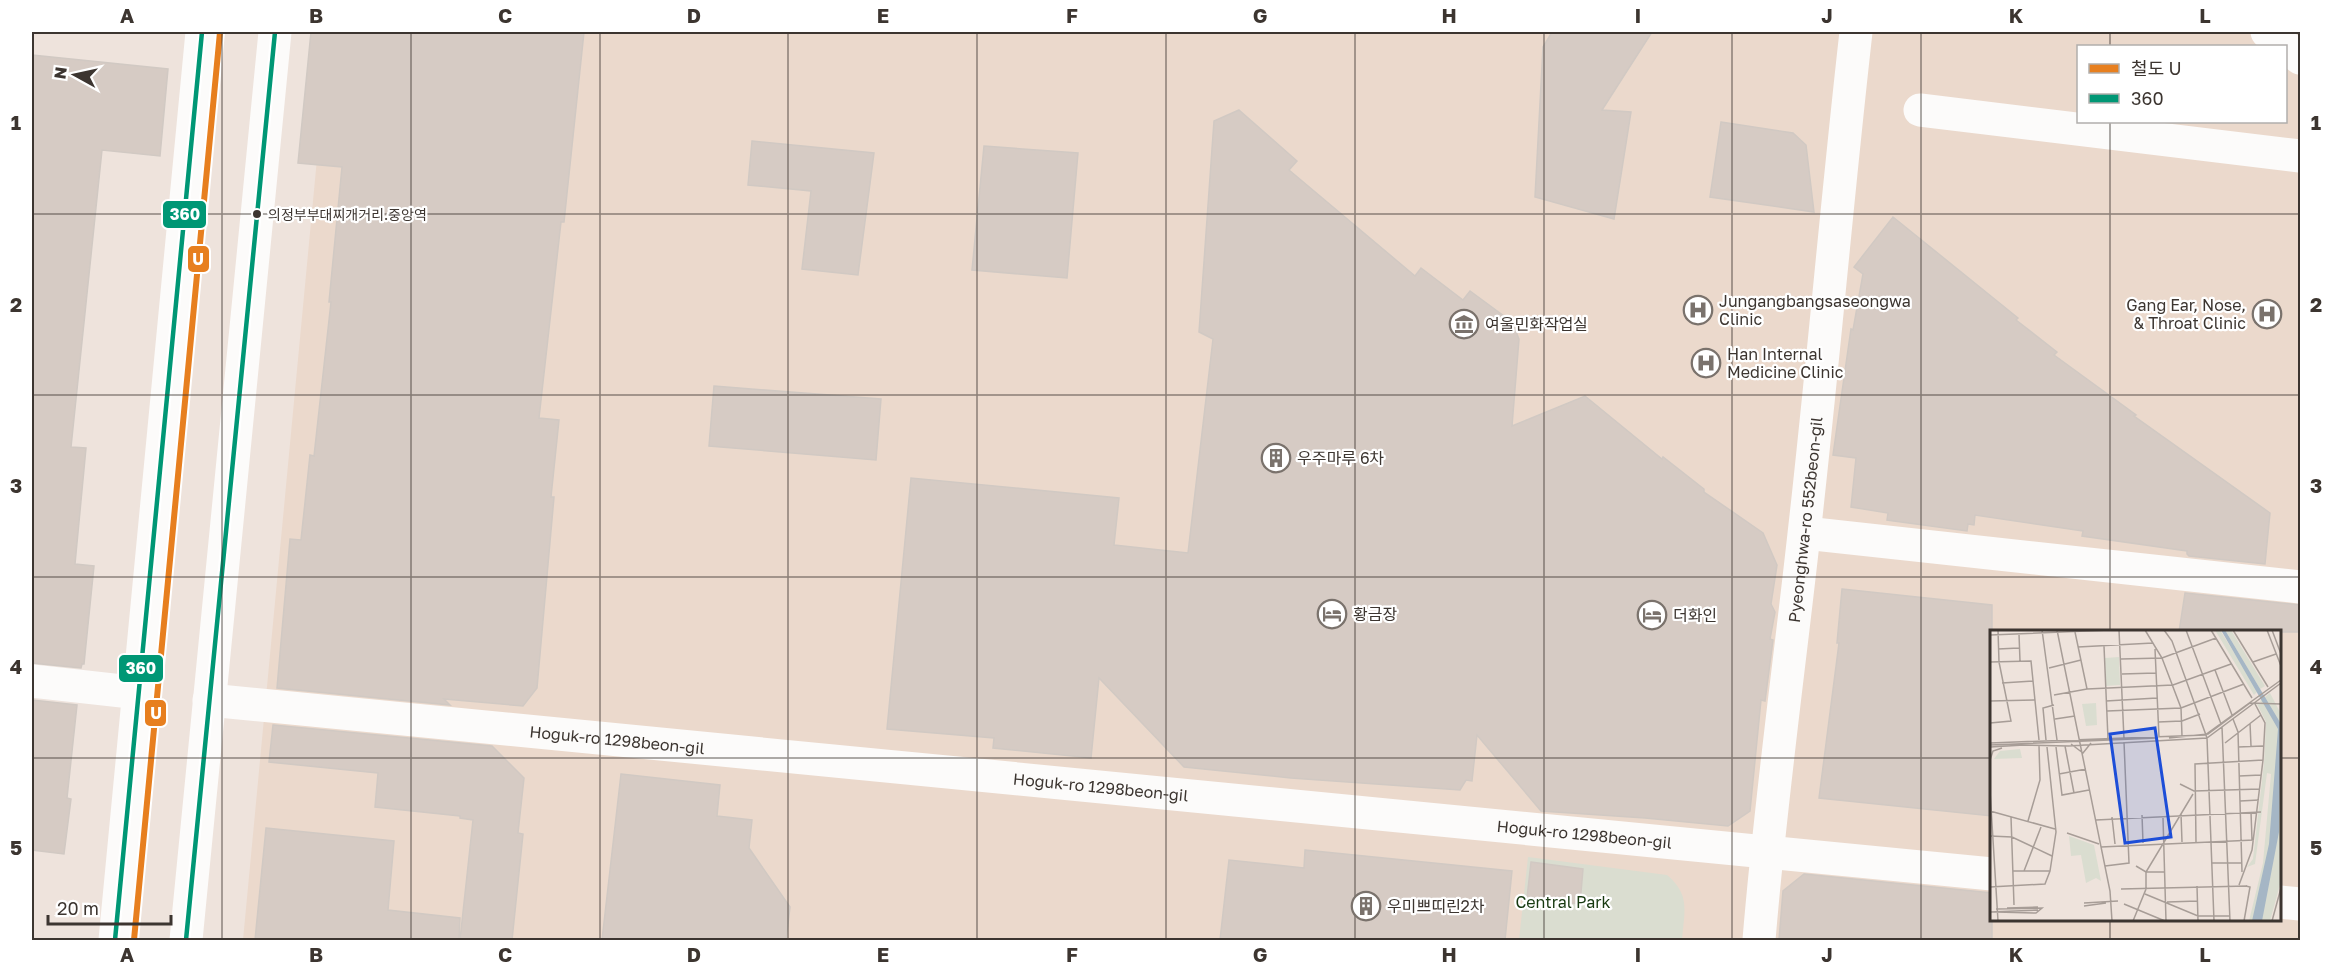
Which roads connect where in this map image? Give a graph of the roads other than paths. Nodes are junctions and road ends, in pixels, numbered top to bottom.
1 (202, 32) edge
2 (275, 32) edge
3 (1856, 32) edge
4 (2267, 32) edge
5 (2284, 45) edge
6 (2287, 47) edge
7 (2301, 58) edge
8 (1920, 110) dead end
9 (2301, 156) edge
10 (1805, 533) junction
11 (2301, 587) edge
12 (32, 681) edge
13 (140, 693) junction
14 (209, 700) junction
15 (1766, 852) junction
16 (1990, 874) edge
17 (2281, 902) edge
18 (2301, 904) edge
19 (115, 940) edge
20 (186, 940) edge
21 (1759, 940) edge

1 - 13 street
2 - 14 street
3 - 10 street, Pyeonghwa-ro 552beon-gil
4 - 5 street
6 - 7 street
8 - 9 street
10 - 11 street
10 - 15 street, Pyeonghwa-ro 552beon-gil
12 - 13 street
13 - 19 street
14 - 15 street, Hoguk-ro 1298beon-gil
14 - 20 street
15 - 16 street, Hoguk-ro 1298beon-gil
15 - 21 street, Pyeonghwa-ro 552beon-gil
17 - 18 street

